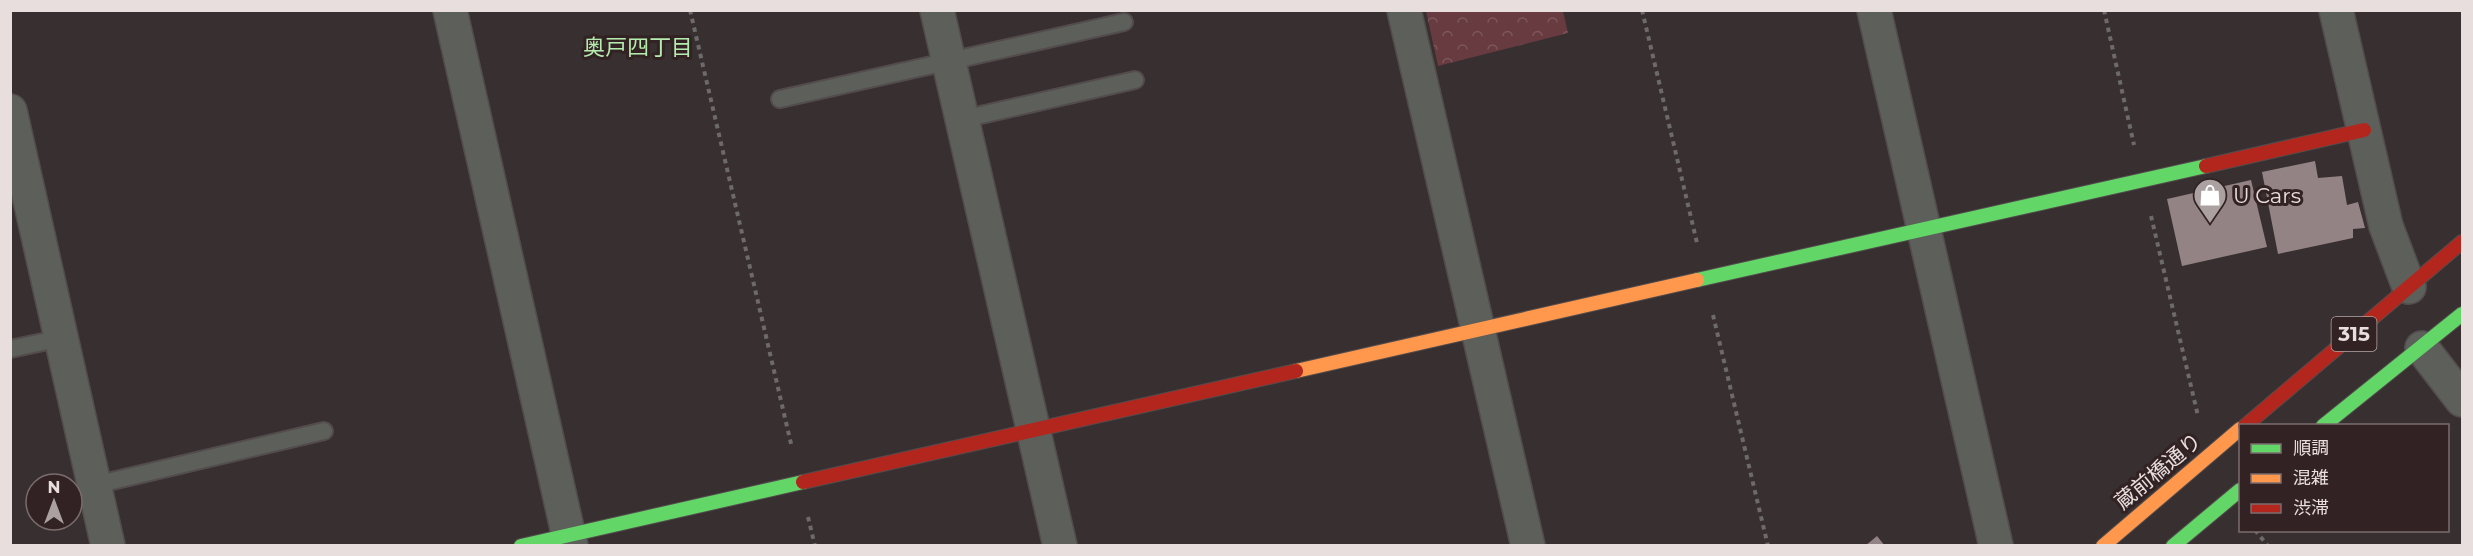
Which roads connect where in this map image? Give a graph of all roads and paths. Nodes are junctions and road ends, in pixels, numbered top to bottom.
1 (450, 10) edge
2 (690, 10) edge
3 (937, 10) edge
4 (1404, 10) edge
5 (1874, 10) edge
6 (2336, 10) edge
7 (1124, 22) dead end
8 (949, 60) junction
9 (1136, 80) dead end
10 (780, 99) dead end
11 (10, 111) edge
12 (963, 119) junction
13 (2364, 130) junction
14 (1923, 229) junction
15 (2463, 242) edge
16 (2409, 287) junction
17 (2463, 314) edge
18 (1478, 330) junction
19 (62, 338) junction
20 (2422, 348) junction
21 (10, 349) edge
22 (2463, 400) edge
23 (2247, 424) edge
24 (2326, 424) edge
25 (324, 430) dead end
26 (1034, 430) junction
27 (2239, 431) edge
28 (800, 483) junction
29 (95, 485) junction
30 (2239, 492) edge
31 (2256, 532) edge
32 (569, 540) edge
33 (108, 546) edge
34 (521, 546) edge
35 (815, 546) edge
36 (1060, 546) edge
37 (1528, 546) edge
38 (1996, 546) edge
39 (2103, 546) edge
40 (2173, 546) edge
41 (2268, 546) edge

1 - 32 street
2 - 28 path
3 - 8 street
4 - 18 street
5 - 14 street
6 - 13 street
7 - 8 lane
8 - 10 lane
8 - 12 street
9 - 12 lane
11 - 19 street
12 - 26 street
13 - 14 street
13 - 16 street
14 - 18 street
14 - 38 street
15 - 16 street, 315
16 - 23 street, 315
17 - 20 street, 315
18 - 26 street
18 - 37 street
19 - 21 lane
19 - 29 street
20 - 22 street
20 - 24 street, 315
25 - 29 lane
26 - 28 street
26 - 36 street
27 - 39 street, 蔵前橋通り
28 - 32 street
28 - 35 path
29 - 33 street
30 - 40 street
31 - 41 path
32 - 34 street

